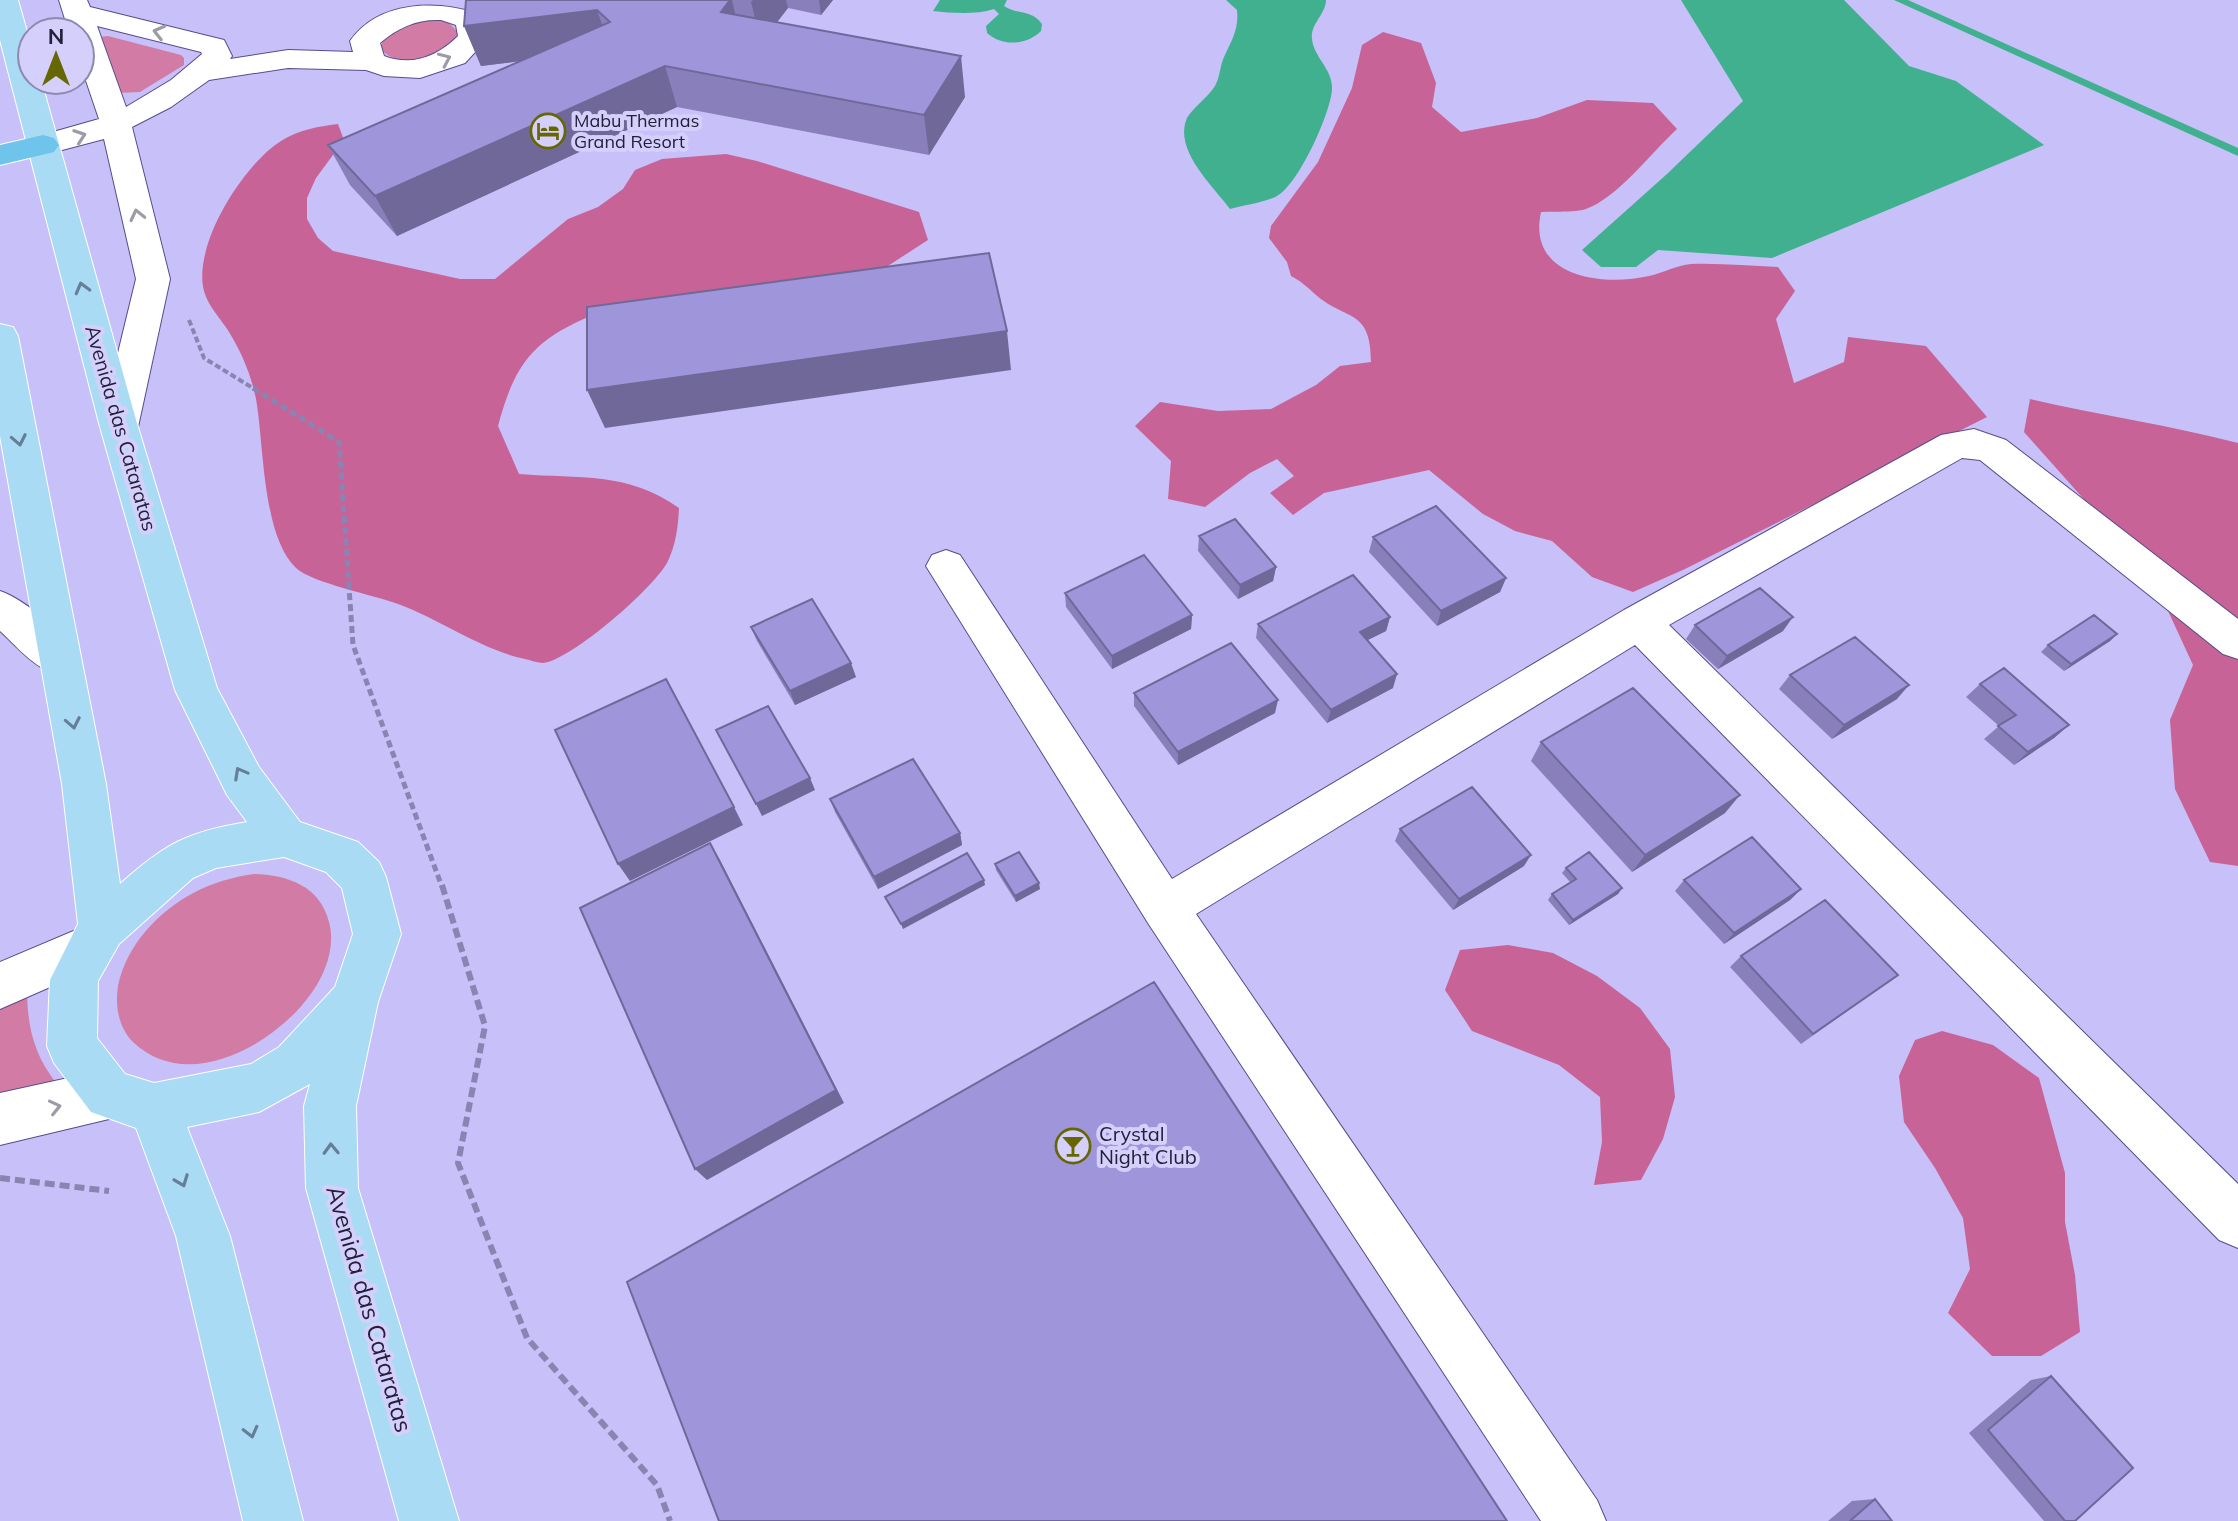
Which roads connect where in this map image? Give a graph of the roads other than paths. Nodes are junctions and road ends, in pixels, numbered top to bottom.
1 (4, 0) edge
2 (75, 7) edge
3 (396, 12) edge
4 (208, 59) junction
5 (371, 61) junction
6 (116, 124) junction
7 (43, 145) junction
8 (0, 155) edge
9 (0, 336) edge
10 (119, 427) junction
11 (946, 566) dead end
12 (0, 607) edge
13 (1639, 622) junction
14 (2238, 642) edge
15 (60, 659) junction
16 (284, 837) junction
17 (1165, 908) junction
18 (96, 938) junction
19 (0, 986) edge
20 (354, 1001) junction
21 (132, 1101) junction
22 (0, 1119) edge
23 (2238, 1221) edge
24 (273, 1521) edge
25 (429, 1521) edge
26 (1576, 1521) edge

1 - 7 main road, Avenida das Cataratas
4 -> 2 street
2 - 6 street
3 - 4 street
3 - 5 street
5 -> 3 street
4 - 5 street
4 - 6 street
7 -> 6 street
10 -> 6 street
7 - 8 highway
10 -> 7 main road, Avenida das Cataratas
9 -> 15 main road
16 -> 10 main road, Avenida das Cataratas
11 - 17 street
12 - 15 street
13 - 14 street
13 - 17 street
13 - 23 street
15 -> 18 main road
16 - 18 main road
16 - 20 main road
17 - 26 street
18 - 19 street
18 - 21 main road
20 - 21 main road
25 -> 20 main road, Avenida das Cataratas
22 -> 21 street
21 -> 24 main road

